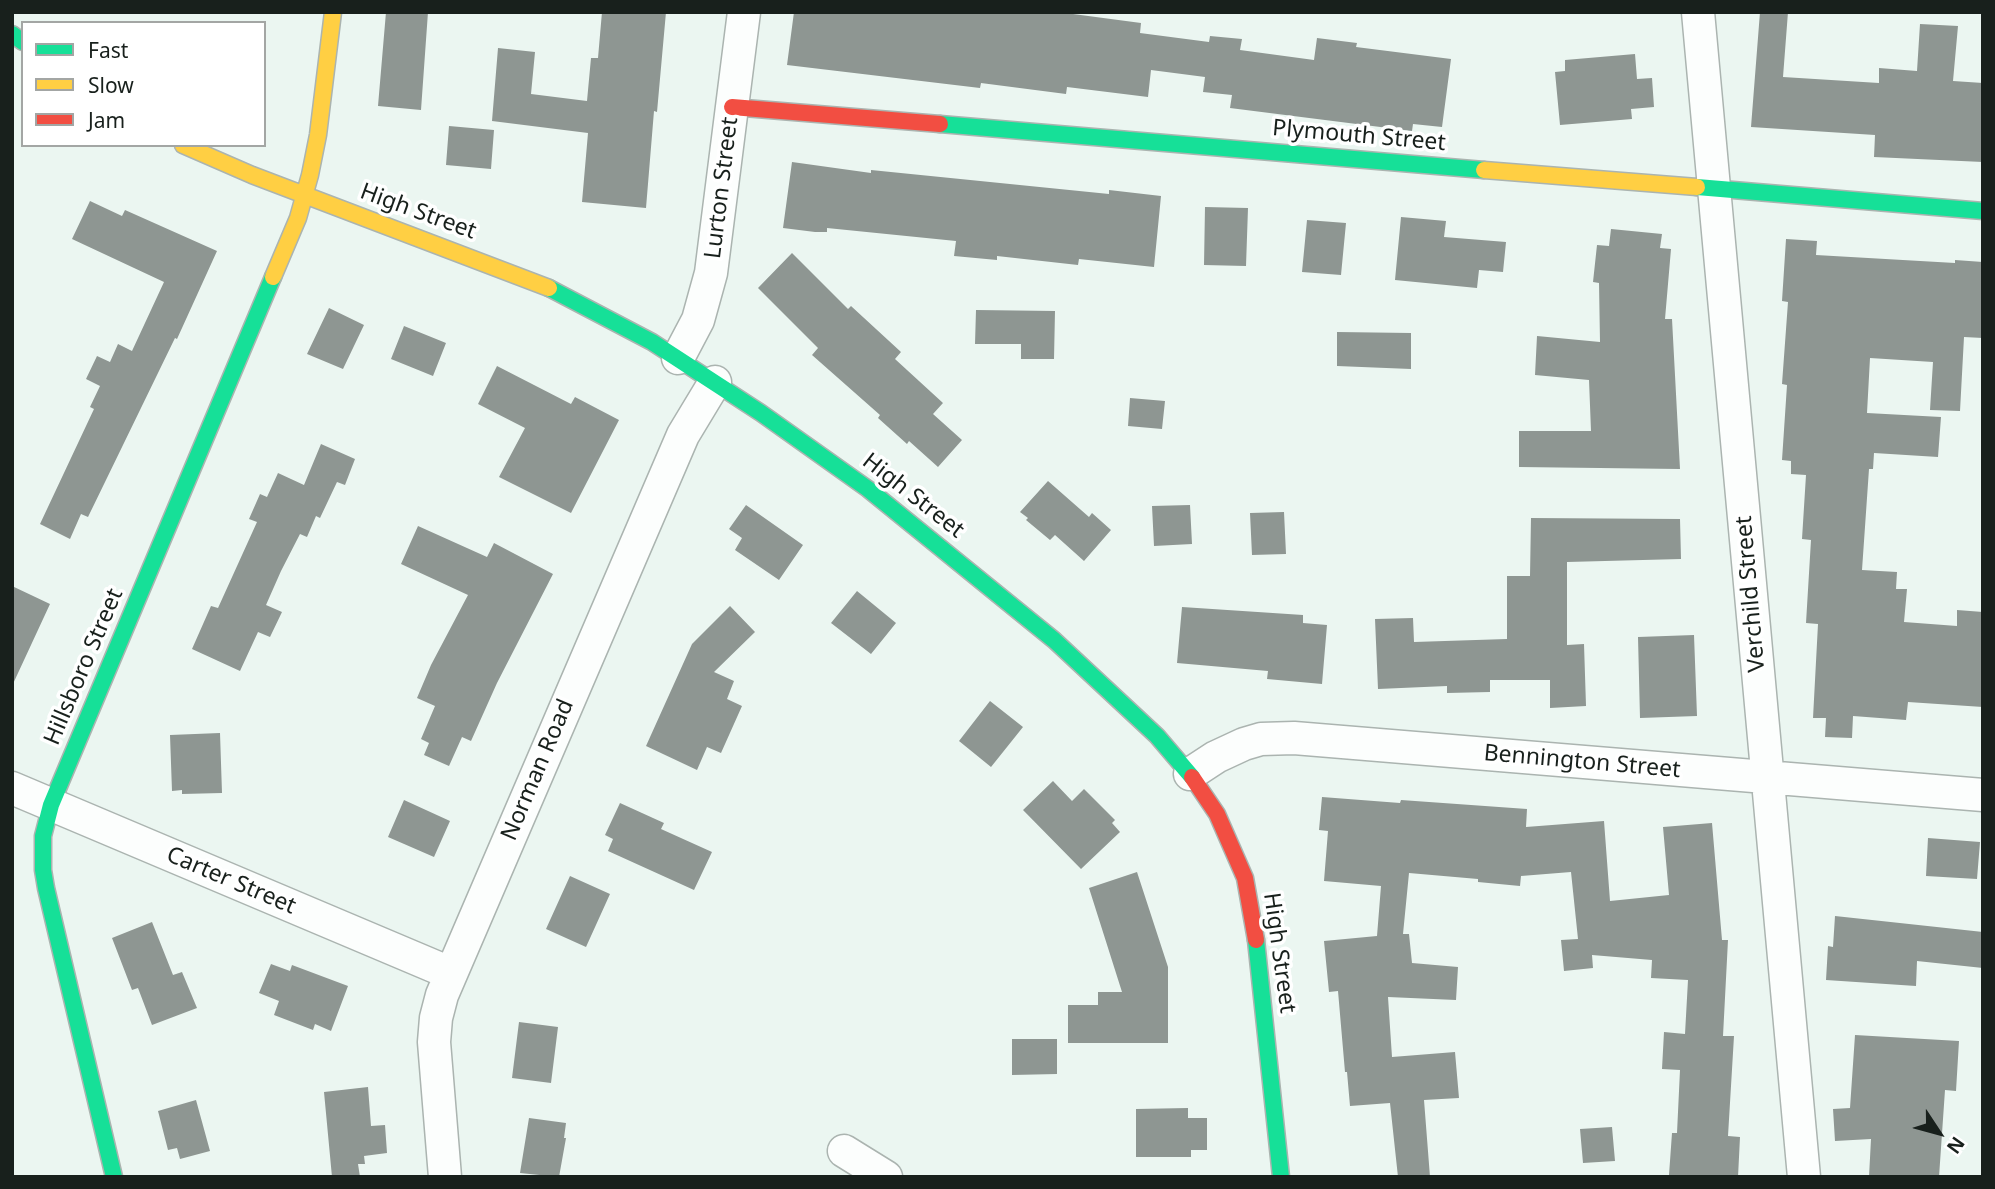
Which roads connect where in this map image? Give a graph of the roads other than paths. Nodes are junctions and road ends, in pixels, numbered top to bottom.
1 (334, 12) edge
2 (744, 12) edge
3 (1698, 12) edge
4 (732, 107) junction
5 (188, 147) edge
6 (1715, 188) junction
7 (305, 194) junction
8 (1983, 211) edge
9 (678, 358) junction
10 (715, 382) junction
11 (1190, 774) junction
12 (1767, 778) junction
13 (12, 788) edge
14 (1983, 795) edge
15 (51, 805) junction
16 (450, 973) junction
17 (844, 1151) dead end
18 (114, 1177) edge
19 (445, 1177) edge
20 (886, 1177) edge
21 (1281, 1177) edge
22 (1804, 1177) edge

1 - 7 street, Hillsboro Street
2 - 4 street, Lurton Street
3 - 6 street, Verchild Street
4 - 6 street, Plymouth Street
4 - 9 street, Lurton Street
5 - 7 street, High Street
6 - 8 street, Plymouth Street
6 - 12 street, Verchild Street
7 - 9 street, High Street
7 - 15 street, Hillsboro Street
9 - 10 street, High Street
10 - 11 street, High Street
10 - 16 street, Norman Road
11 - 12 street, Bennington Street
11 - 21 street, High Street
12 - 14 street, Bennington Street
12 - 22 street, Verchild Street
13 - 15 street, Carter Street
15 - 16 street, Carter Street
15 - 18 street, Hillsboro Street
16 - 19 street, Norman Road
17 - 20 street

